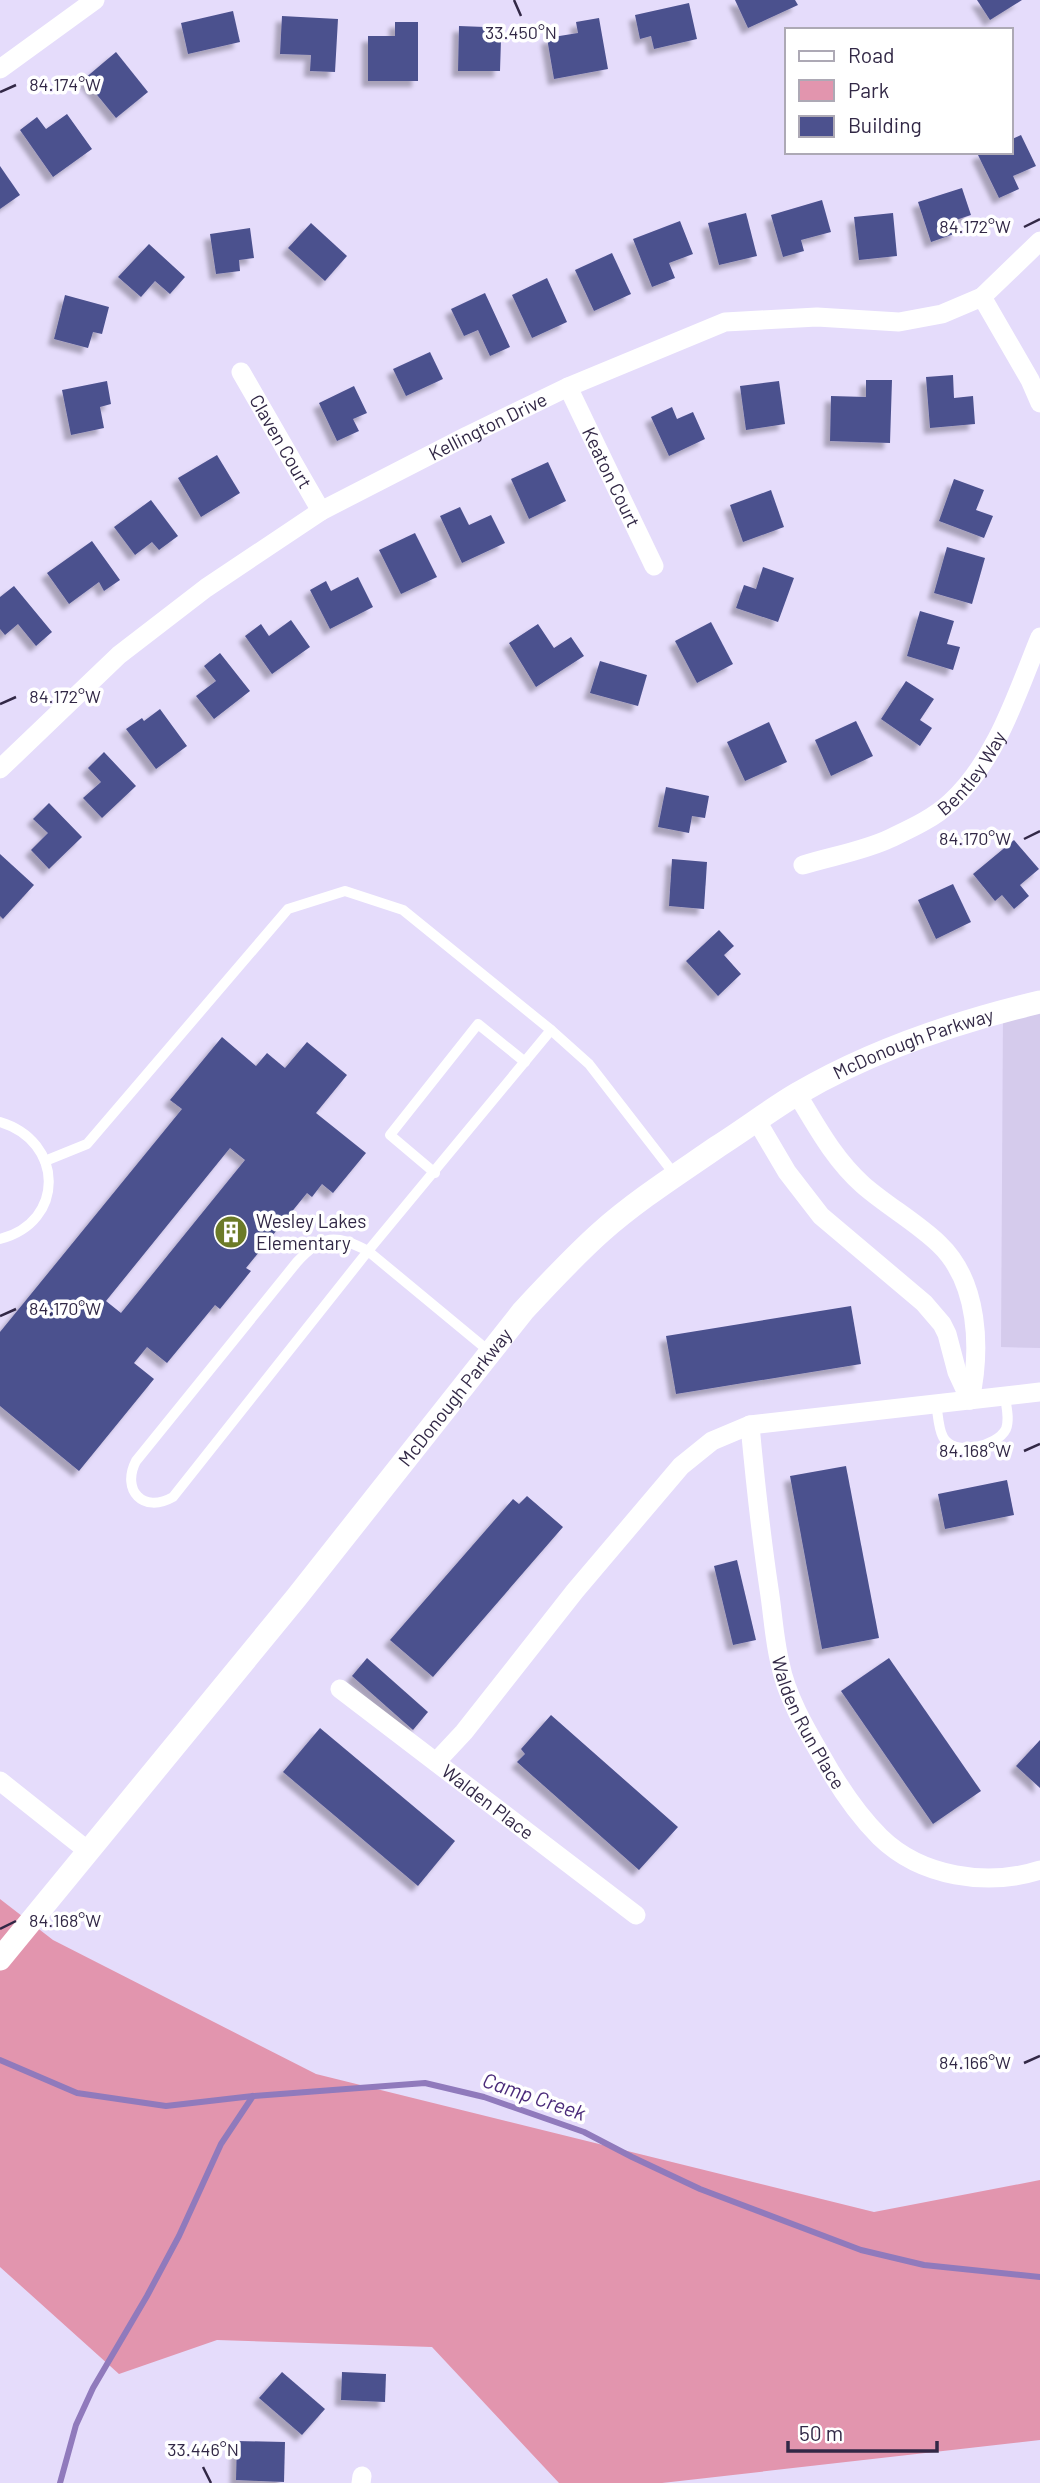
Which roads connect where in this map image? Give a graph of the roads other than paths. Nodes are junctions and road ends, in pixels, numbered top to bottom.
1 (94, 0) edge
2 (0, 69) edge
3 (1040, 242) edge
4 (982, 297) junction
5 (241, 372) dead end
6 (568, 387) junction
7 (1040, 402) edge
8 (321, 511) junction
9 (654, 566) dead end
10 (1040, 637) edge
11 (0, 769) edge
12 (803, 865) dead end
13 (1040, 1002) edge
14 (551, 1030) junction
15 (525, 1062) junction
16 (797, 1094) junction
17 (757, 1121) junction
18 (0, 1122) edge
19 (45, 1161) junction
20 (435, 1173) junction
21 (675, 1175) junction
22 (0, 1239) edge
23 (368, 1251) junction
24 (974, 1331) junction
25 (948, 1338) junction
26 (490, 1352) junction
27 (1040, 1392) edge
28 (1005, 1396) junction
29 (970, 1399) junction
30 (936, 1404) junction
31 (750, 1425) junction
32 (340, 1689) dead end
33 (436, 1762) junction
34 (0, 1781) edge
35 (88, 1850) junction
36 (1040, 1870) edge
37 (635, 1915) dead end
38 (0, 1959) edge

1 - 2 street
3 - 4 street, Kellington Drive
4 - 6 street, Kellington Drive
4 - 7 street
5 - 8 street, Claven Court
6 - 8 street, Kellington Drive
6 - 9 street, Keaton Court
8 - 11 street, Kellington Drive
10 - 12 street, Bentley Way
13 - 16 street, McDonough Parkway
14 - 15 lane
14 - 19 lane
14 - 21 lane
15 - 20 lane
15 - 20 lane
16 - 17 street, McDonough Parkway
16 - 24 street
17 - 21 street, McDonough Parkway
17 - 25 street
18 - 19 lane
19 - 22 lane
20 - 23 lane
21 - 26 street, McDonough Parkway
23 - 23 lane
23 - 26 lane
24 - 25 street
24 - 29 street
25 - 29 street
26 - 35 street, McDonough Parkway
27 - 28 street
28 - 29 street
28 - 30 lane
29 - 30 street
30 - 31 street
31 - 33 street
31 - 36 street, Walden Run Place
32 - 33 street, Walden Place
33 - 37 street, Walden Place
34 - 35 street
35 - 38 street, McDonough Parkway

